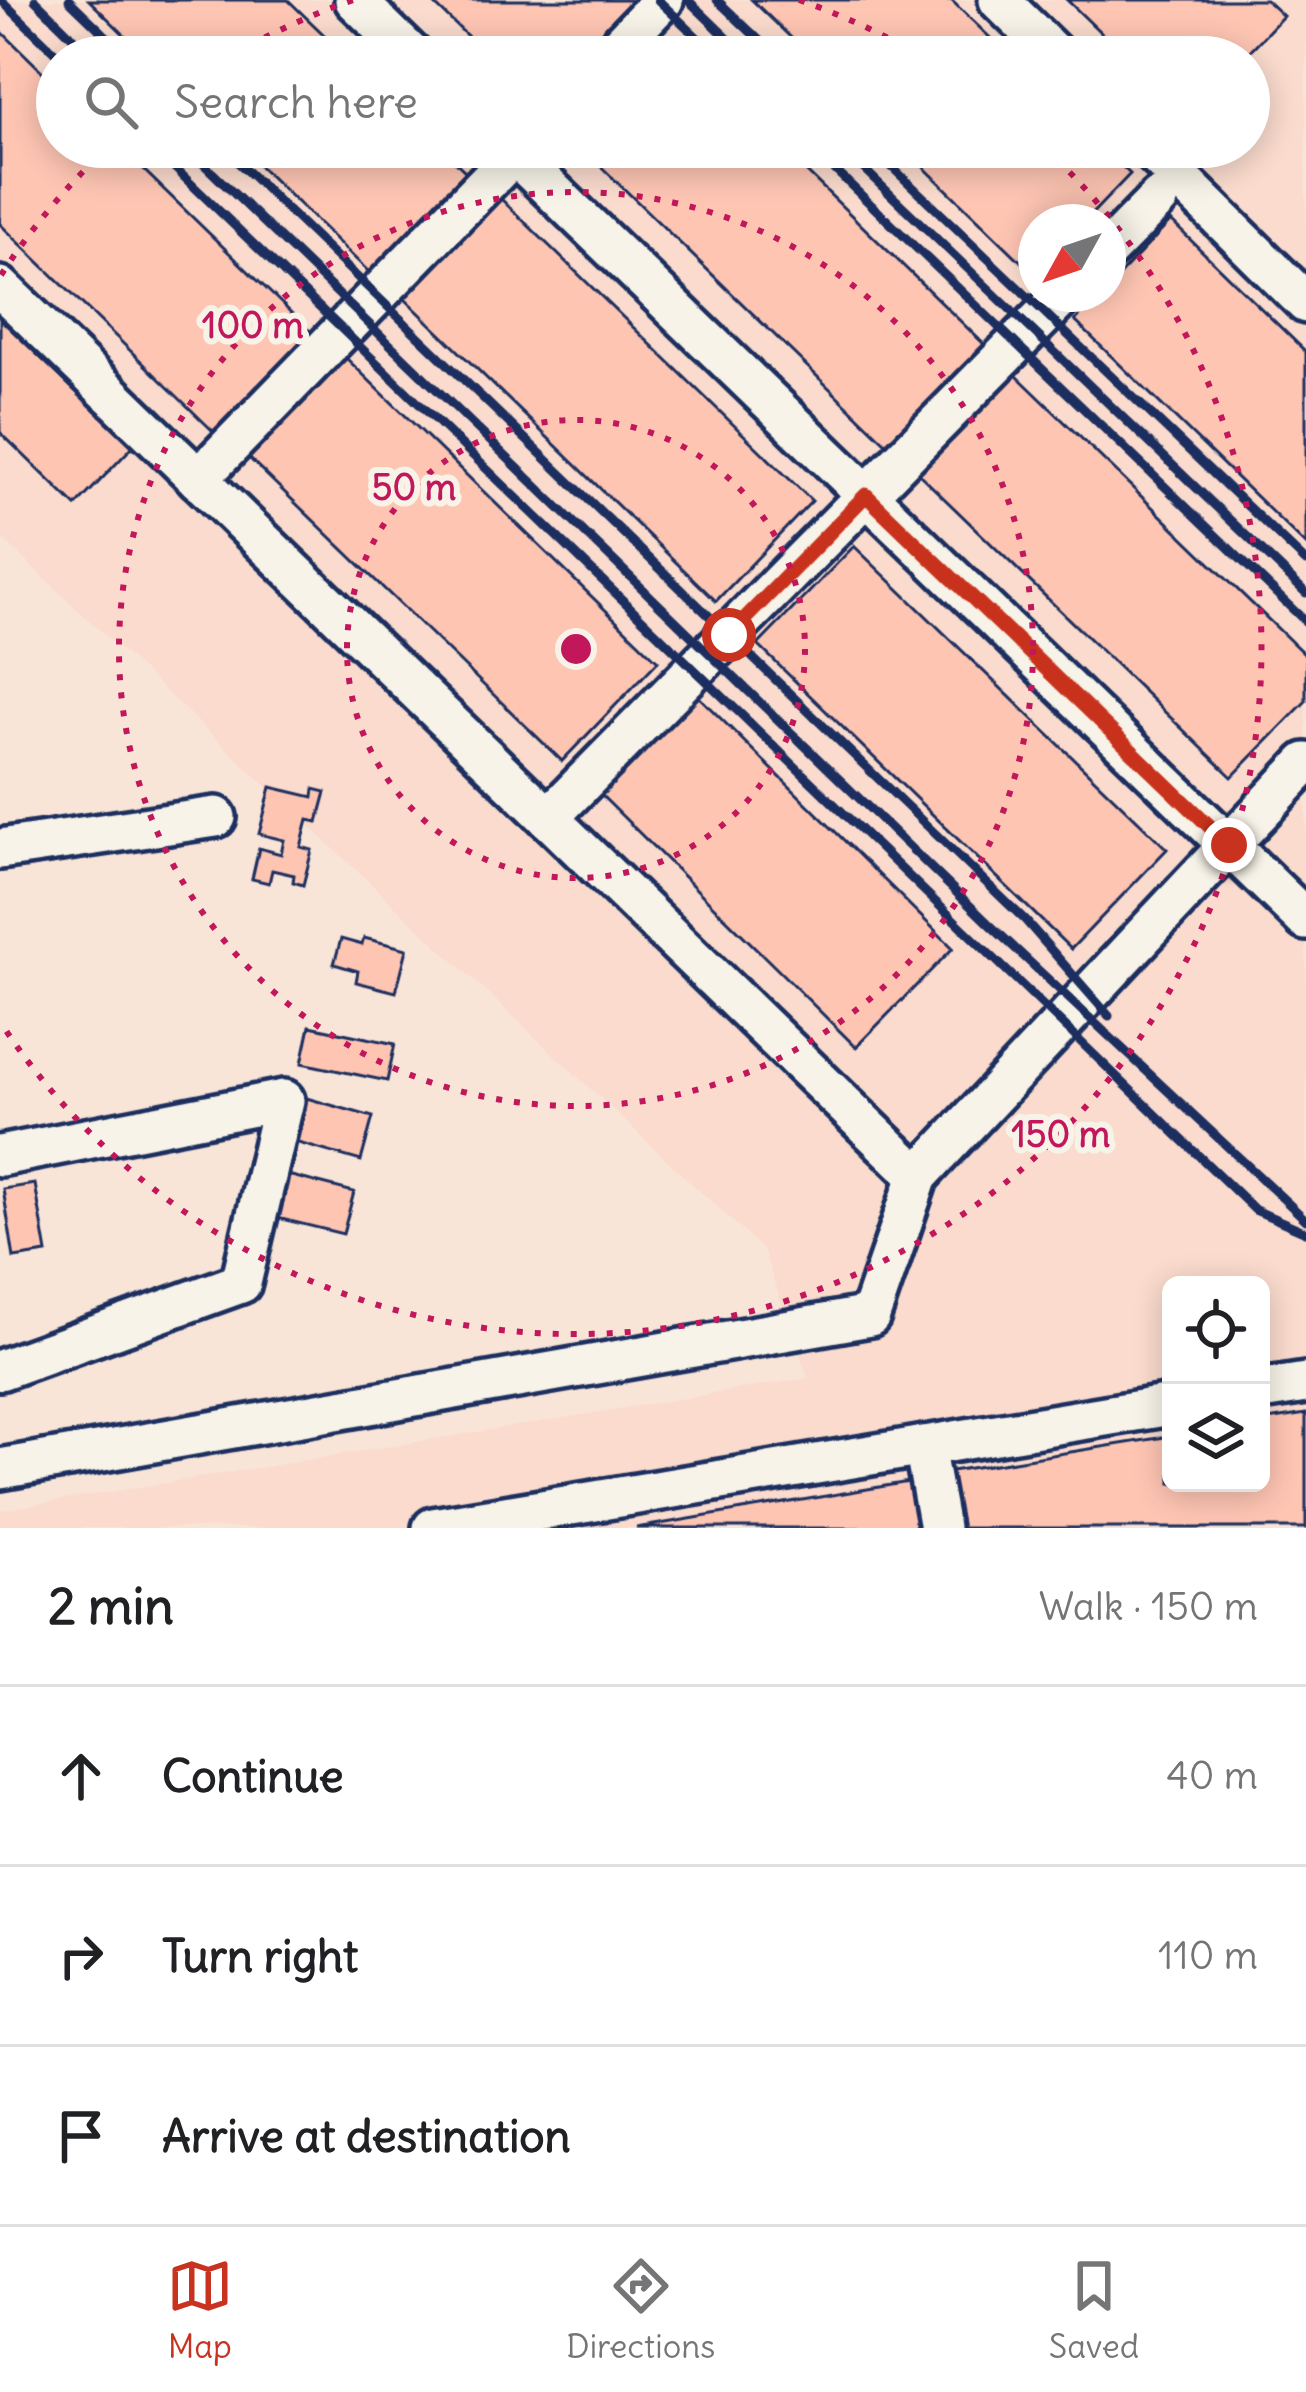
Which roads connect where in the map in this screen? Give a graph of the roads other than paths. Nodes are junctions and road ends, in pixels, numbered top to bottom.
1 (355, 0) edge
2 (663, 0) edge
3 (999, 0) edge
4 (392, 36) edge
5 (628, 36) edge
6 (1036, 36) edge
7 (496, 168) edge
8 (533, 168) edge
9 (1169, 168) edge
10 (1160, 198) dead end
11 (1126, 232) edge
12 (0, 287) edge
13 (1306, 303) edge
14 (1047, 312) edge
15 (198, 479) junction
16 (866, 495) junction
17 (1306, 764) edge
18 (216, 817) dead end
19 (548, 818) junction
20 (1229, 845) junction
21 (0, 849) edge
22 (1306, 920) edge
23 (0, 1156) edge
24 (918, 1176) junction
25 (0, 1370) edge
26 (1306, 1383) edge
27 (1270, 1389) edge
28 (1162, 1406) edge
29 (924, 1446) junction
30 (0, 1469) edge
31 (445, 1527) edge
32 (939, 1528) edge

1 - 4 street
2 - 5 street
3 - 6 street
7 - 15 street
8 - 16 street
9 - 13 street
10 - 11 street
12 - 15 street
14 - 16 street
15 - 19 street
16 - 19 street
16 - 20 street
17 - 20 street
18 - 21 street
19 - 24 street
20 - 22 street
20 - 24 street
23 - 25 street
24 - 30 street
26 - 27 street
28 - 29 street
29 - 31 street
29 - 32 street

